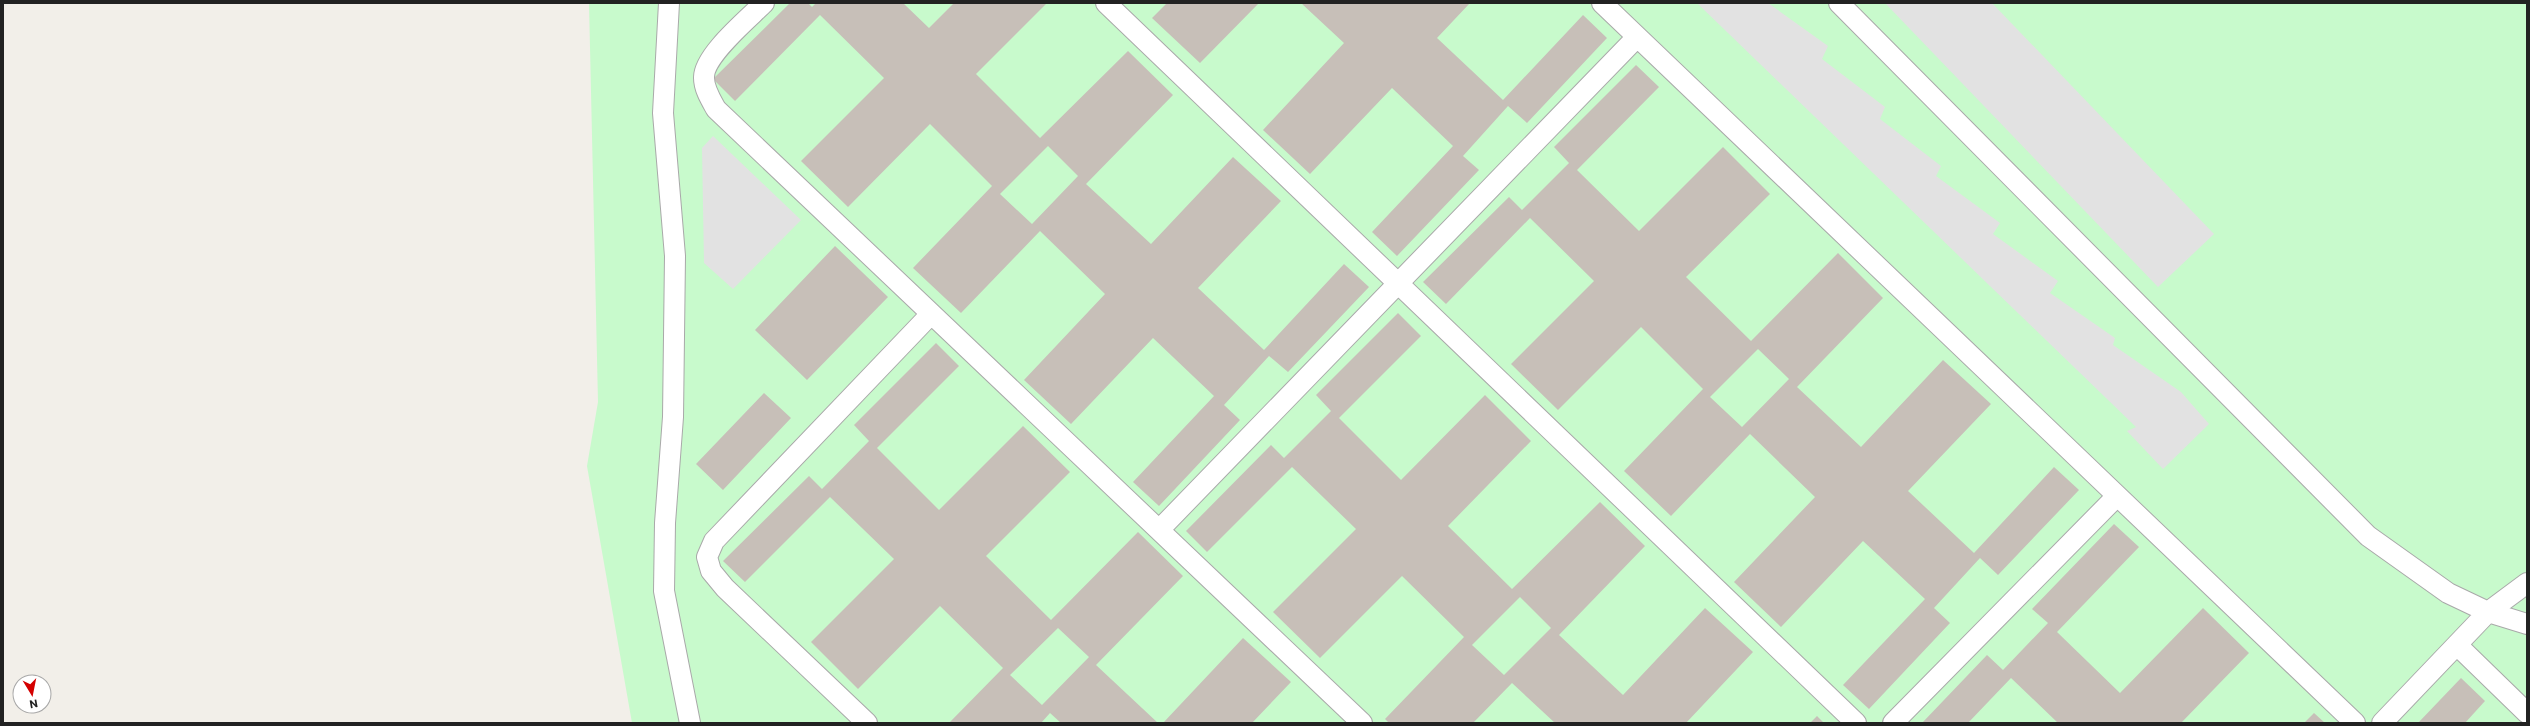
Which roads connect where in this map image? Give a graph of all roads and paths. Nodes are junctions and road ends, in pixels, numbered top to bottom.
1 (669, 3) edge
2 (764, 3) edge
3 (1106, 3) edge
4 (1602, 3) edge
5 (1839, 3) edge
6 (1637, 37) junction
7 (1398, 283) junction
8 (931, 314) junction
9 (2117, 496) junction
10 (1159, 530) junction
11 (2527, 583) edge
12 (2488, 612) junction
13 (2527, 624) edge
14 (2457, 645) junction
15 (2527, 713) edge
16 (690, 723) edge
17 (867, 723) edge
18 (1362, 723) edge
19 (1856, 723) edge
20 (1893, 723) edge
21 (2355, 723) edge
22 (2382, 723) edge

1 - 16 lane
2 - 8 lane
3 - 7 lane
4 - 6 lane
5 - 12 lane
6 - 7 lane
6 - 9 lane
7 - 10 lane
7 - 19 lane
8 - 10 lane
8 - 17 lane
9 - 20 lane
9 - 21 lane
10 - 18 lane
11 - 12 lane
12 - 13 lane
12 - 14 lane
14 - 15 lane
14 - 22 lane

